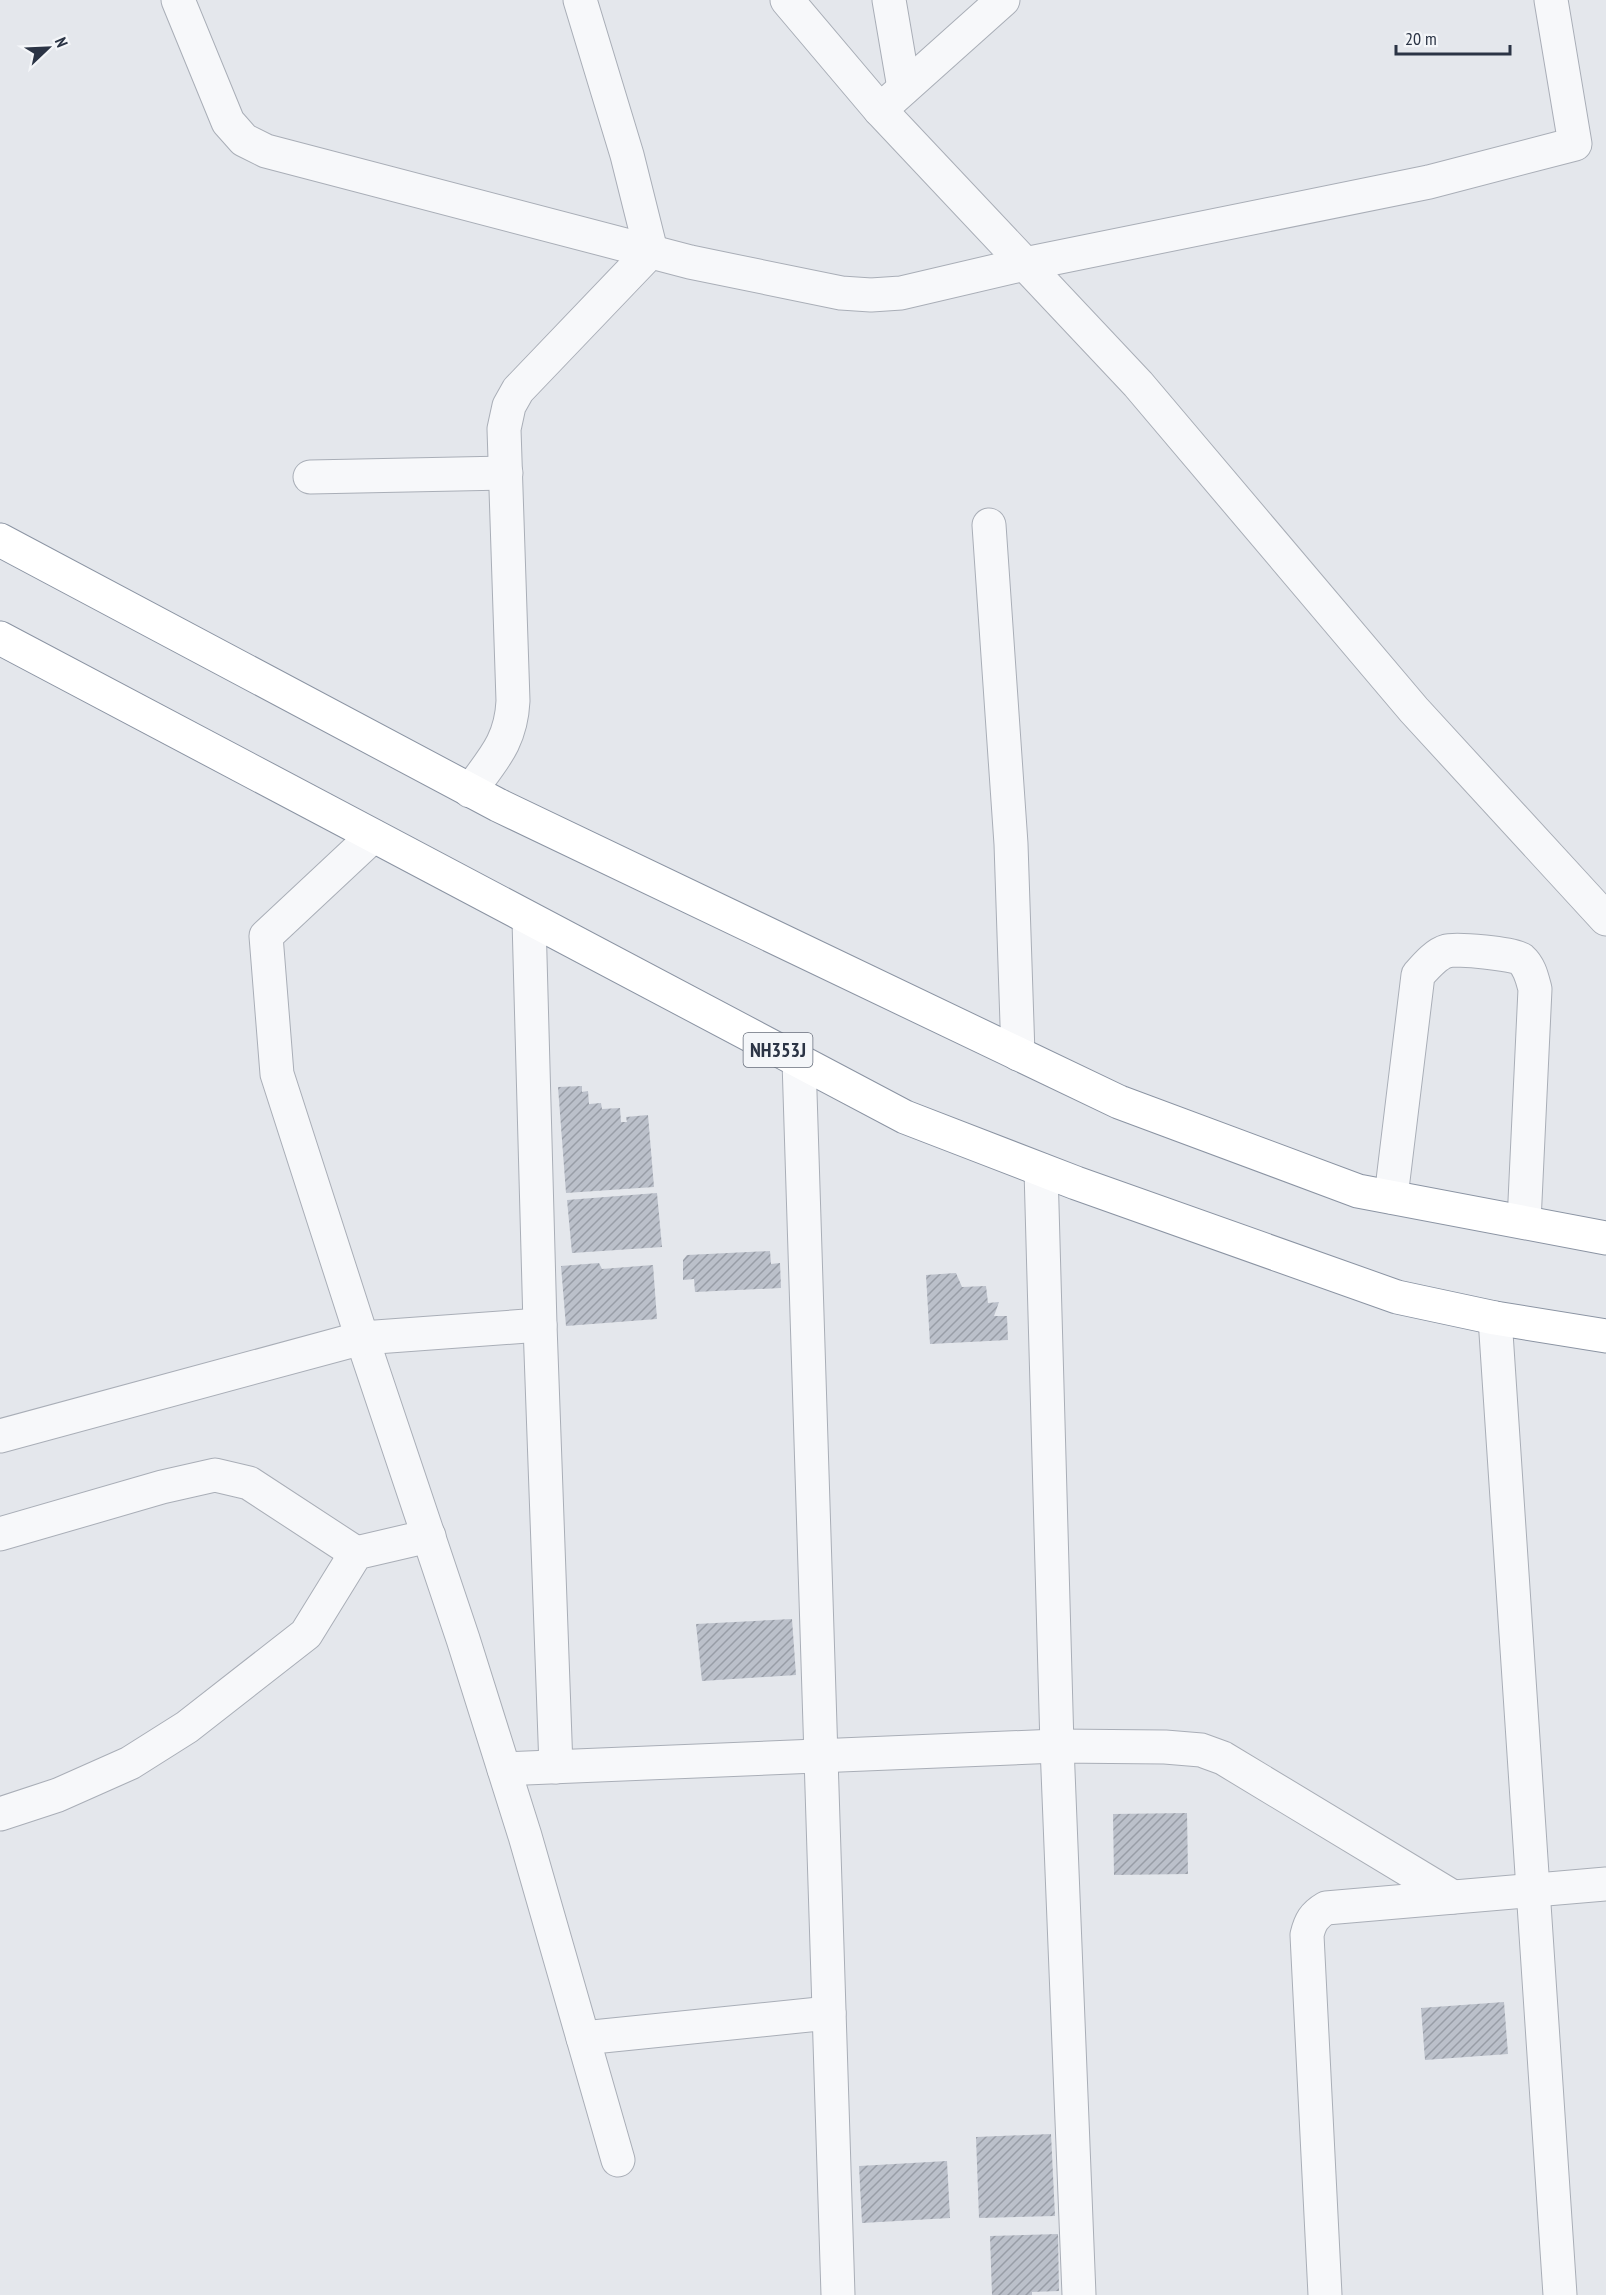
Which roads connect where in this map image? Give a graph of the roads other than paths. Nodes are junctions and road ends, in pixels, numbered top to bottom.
1 (178, 0) edge
2 (580, 0) edge
3 (788, 0) edge
4 (889, 0) edge
5 (1004, 0) edge
6 (1551, 0) edge
7 (904, 88) junction
8 (880, 110) junction
9 (651, 251) junction
10 (1025, 264) junction
11 (506, 473) junction
12 (310, 477) dead end
13 (989, 525) dead end
14 (0, 540) edge
15 (0, 638) edge
16 (470, 791) junction
17 (373, 836) junction
18 (1606, 919) edge
19 (529, 920) junction
20 (1018, 1054) junction
21 (799, 1061) junction
22 (1041, 1170) junction
23 (1391, 1197) junction
24 (1524, 1222) junction
25 (1606, 1238) edge
26 (1495, 1318) junction
27 (540, 1325) junction
28 (1606, 1336) edge
29 (362, 1338) junction
30 (0, 1436) edge
31 (0, 1534) edge
32 (429, 1536) junction
33 (356, 1553) junction
34 (1057, 1746) junction
35 (821, 1754) junction
36 (556, 1767) junction
37 (504, 1769) junction
38 (0, 1815) edge
39 (1606, 1884) edge
40 (1533, 1890) junction
41 (1453, 1898) junction
42 (829, 2013) junction
43 (583, 2038) junction
44 (618, 2160) dead end
45 (838, 2295) edge
46 (1079, 2295) edge
47 (1325, 2295) edge
48 (1560, 2295) edge

1 - 9 street
2 - 9 street
3 - 8 street
4 - 7 street
5 - 7 street
6 - 10 street
7 - 8 street
8 - 10 street
9 - 10 street
9 - 11 street
10 - 18 street
11 - 12 street
11 - 16 street
13 - 20 street
14 - 16 highway
15 - 17 highway, NH353J
16 - 20 highway
17 - 19 highway, NH353J
17 - 29 street
19 - 21 highway, NH353J
19 - 27 street
20 - 23 highway
21 - 22 highway, NH353J
21 - 35 street
22 - 26 highway, NH353J
22 - 34 street
23 - 24 highway
23 - 24 street
24 - 25 highway
26 - 28 highway, NH353J
26 - 40 street
27 - 29 street
27 - 36 street
29 - 30 street
29 - 32 street
31 - 33 street
32 - 33 street
32 - 37 street
33 - 38 street
34 - 35 street
34 - 41 street
34 - 46 street
35 - 36 street
35 - 42 street
36 - 37 street
37 - 43 street
39 - 40 street
40 - 41 street
40 - 48 street
41 - 47 street
42 - 43 street
42 - 45 street
43 - 44 street

